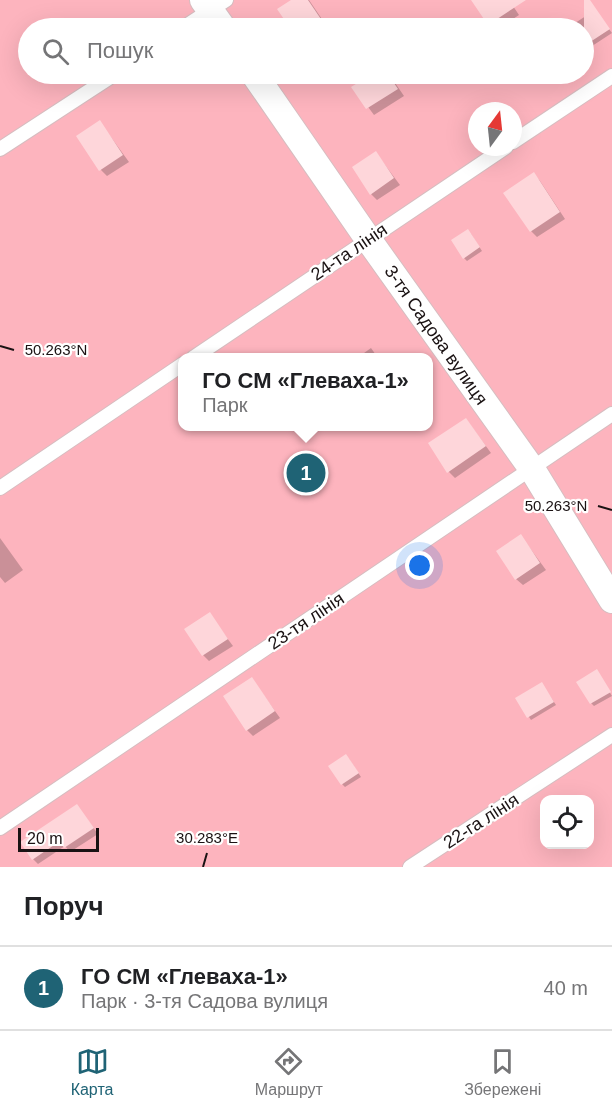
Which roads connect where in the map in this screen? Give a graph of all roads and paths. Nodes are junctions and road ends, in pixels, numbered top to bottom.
1 (216, 10) edge
2 (201, 18) edge
3 (612, 76) edge
4 (100, 84) edge
5 (261, 84) edge
6 (522, 136) edge
7 (0, 149) edge
8 (492, 156) edge
9 (368, 239) junction
10 (199, 353) edge
11 (178, 367) edge
12 (612, 414) edge
13 (532, 469) junction
14 (0, 488) edge
15 (612, 600) edge
16 (612, 735) edge
17 (0, 828) edge
18 (410, 867) edge

1 - 2 lane
3 - 6 lane
4 - 7 lane
5 - 9 street, 3-тя Садова вулиця
8 - 9 lane, 24-та лінія
9 - 10 lane, 24-та лінія
9 - 13 street, 3-тя Садова вулиця
11 - 14 lane
12 - 13 lane, 23-тя лінія
13 - 15 street, 3-тя Садова вулиця
13 - 17 lane, 23-тя лінія
16 - 18 lane, 22-га лінія

